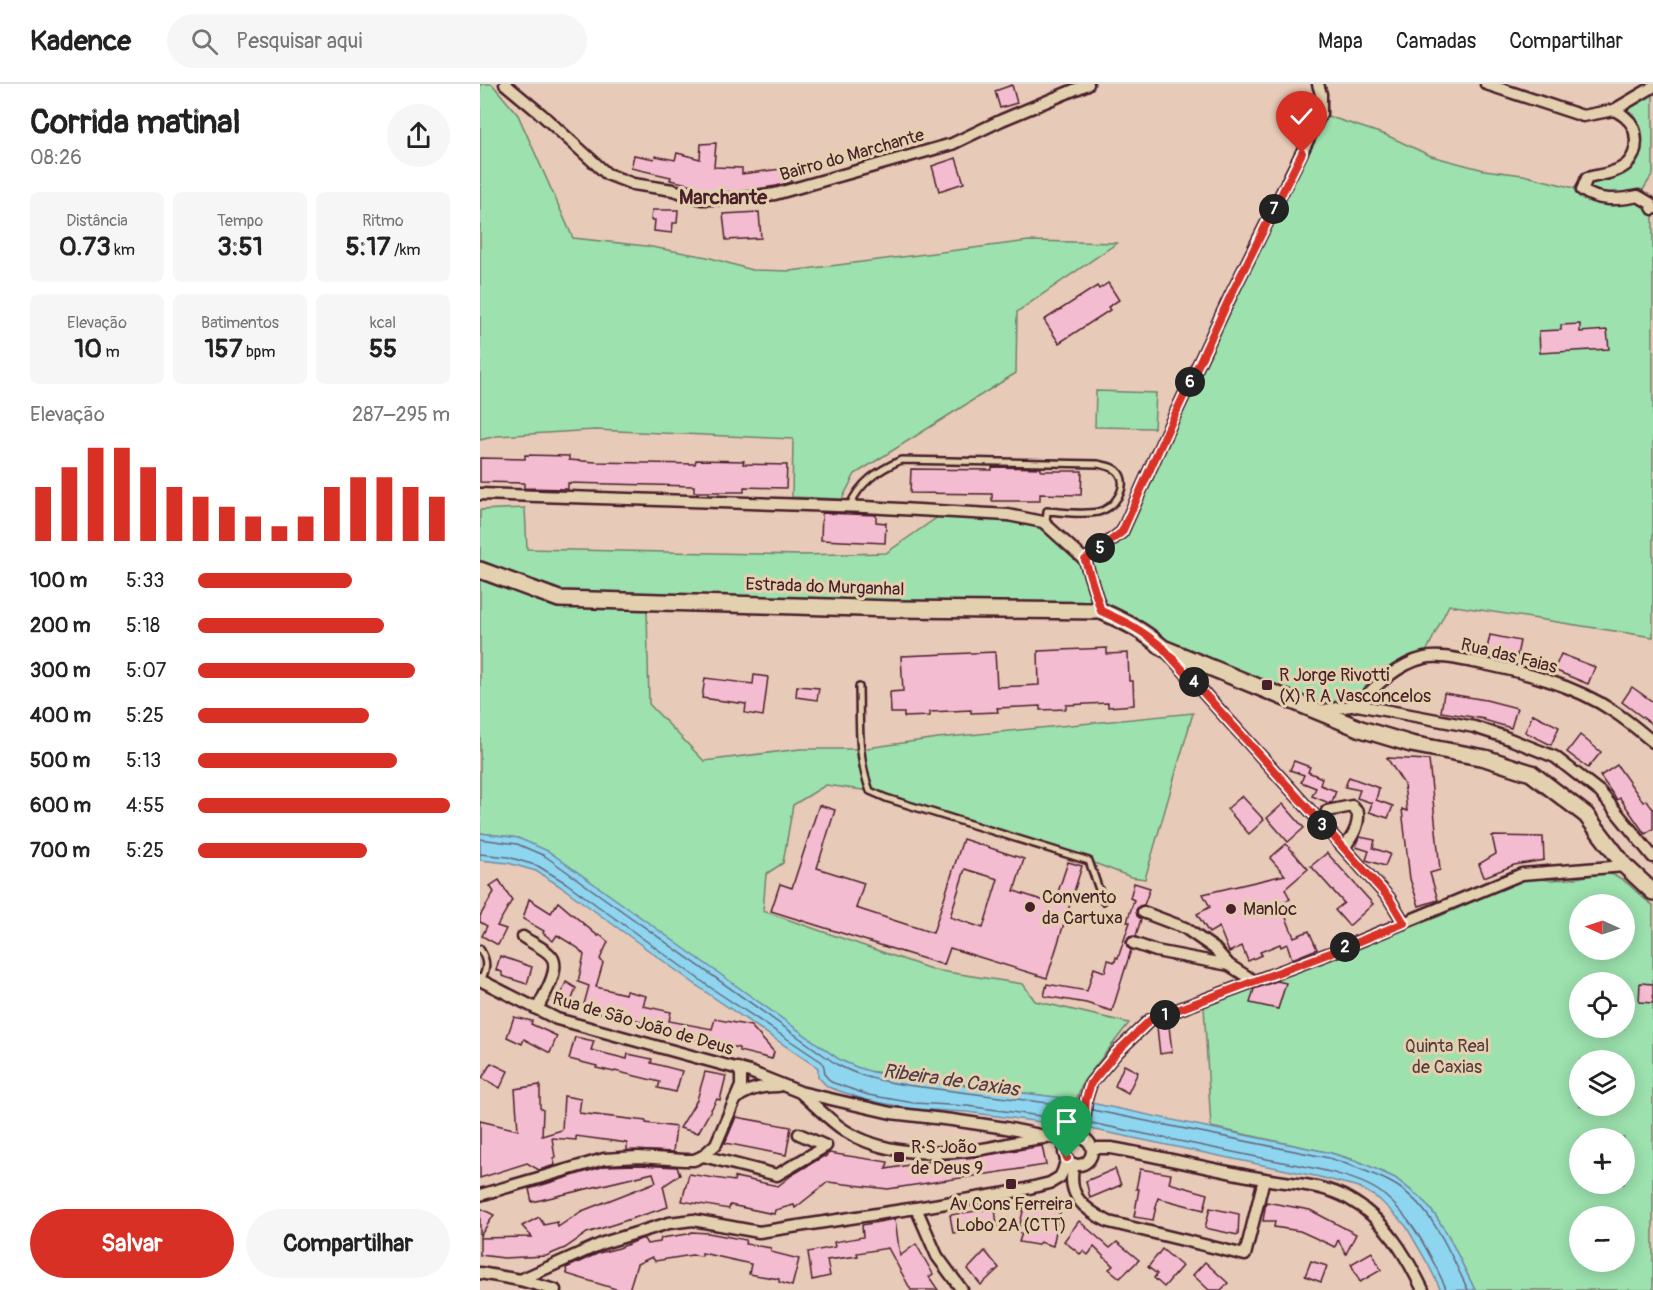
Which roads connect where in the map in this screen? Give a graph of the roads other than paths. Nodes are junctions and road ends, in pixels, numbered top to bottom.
1 (505, 84) edge
2 (1088, 84) edge
3 (1318, 84) edge
4 (1486, 84) edge
5 (1653, 87) edge
6 (1614, 110) junction
7 (1653, 209) edge
8 (480, 494) edge
9 (849, 507) junction
10 (1046, 525) junction
11 (1085, 560) junction
12 (480, 570) edge
13 (1101, 611) junction
14 (1163, 648) junction
15 (859, 687) dead end
16 (1357, 705) junction
17 (1318, 711) junction
18 (1653, 742) edge
19 (1327, 811) dead end
20 (1344, 848) junction
21 (1653, 857) edge
22 (1625, 866) junction
23 (1653, 892) edge
24 (1103, 901) dead end
25 (1143, 912) dead end
26 (1404, 923) junction
27 (523, 937) dead end
28 (1133, 944) dead end
29 (480, 949) edge
30 (1229, 965) junction
31 (480, 980) edge
32 (1254, 981) junction
33 (537, 1009) junction
34 (738, 1068) junction
35 (784, 1086) junction
36 (800, 1092) junction
37 (735, 1100) junction
38 (834, 1100) junction
39 (825, 1115) junction
40 (1006, 1128) junction
41 (799, 1134) dead end
42 (1083, 1134) junction
43 (1056, 1137) junction
44 (1069, 1141) junction
45 (1005, 1144) junction
46 (1092, 1148) junction
47 (703, 1156) junction
48 (1070, 1161) junction
49 (1264, 1179) junction
50 (480, 1195) edge
51 (916, 1208) junction
52 (480, 1273) edge
53 (520, 1280) junction
54 (555, 1290) edge
55 (962, 1290) edge
56 (1423, 1290) edge

1 - 2 street, Bairro do Marchante
3 - 11 street
4 - 6 street
5 - 6 street
6 - 7 street
8 - 9 street
9 - 10 street
9 - 10 lane
10 - 11 street
11 - 13 street
12 - 13 street, Estrada do Murganhal
13 - 14 street, Estrada do Murganhal
14 - 17 street, Estrada do Murganhal
14 - 20 street
15 - 24 lane
16 - 17 street
16 - 18 street, Rua das Faias
16 - 21 street
17 - 22 street, Estrada do Murganhal
19 - 20 street
20 - 26 street
22 - 23 street, Estrada do Murganhal
22 - 26 street
25 - 30 street
26 - 32 street
27 - 33 street
28 - 30 street
29 - 31 lane
30 - 32 street
31 - 33 street, Rua de São João de Deus
32 - 42 street
33 - 34 street, Rua de São João de Deus
34 - 35 street, Rua de São João de Deus
34 - 37 street
35 - 36 street, Rua de São João de Deus
35 - 37 street
36 - 38 street, Rua de São João de Deus
36 - 39 street, Rua de São João de Deus
37 - 47 street
38 - 39 street
38 - 40 street, Rua de São João de Deus
39 - 45 street, Rua de São João de Deus
40 - 43 street, Rua de São João de Deus
40 - 45 street
41 - 47 street
42 - 44 street
42 - 46 street
43 - 44 street, Rua de São João de Deus
43 - 45 street, Rua de São João de Deus
44 - 48 street
46 - 48 street
46 - 49 street
47 - 50 street
48 - 49 street
48 - 51 street
49 - 56 street
51 - 53 street
51 - 55 street
52 - 53 street
53 - 54 street

